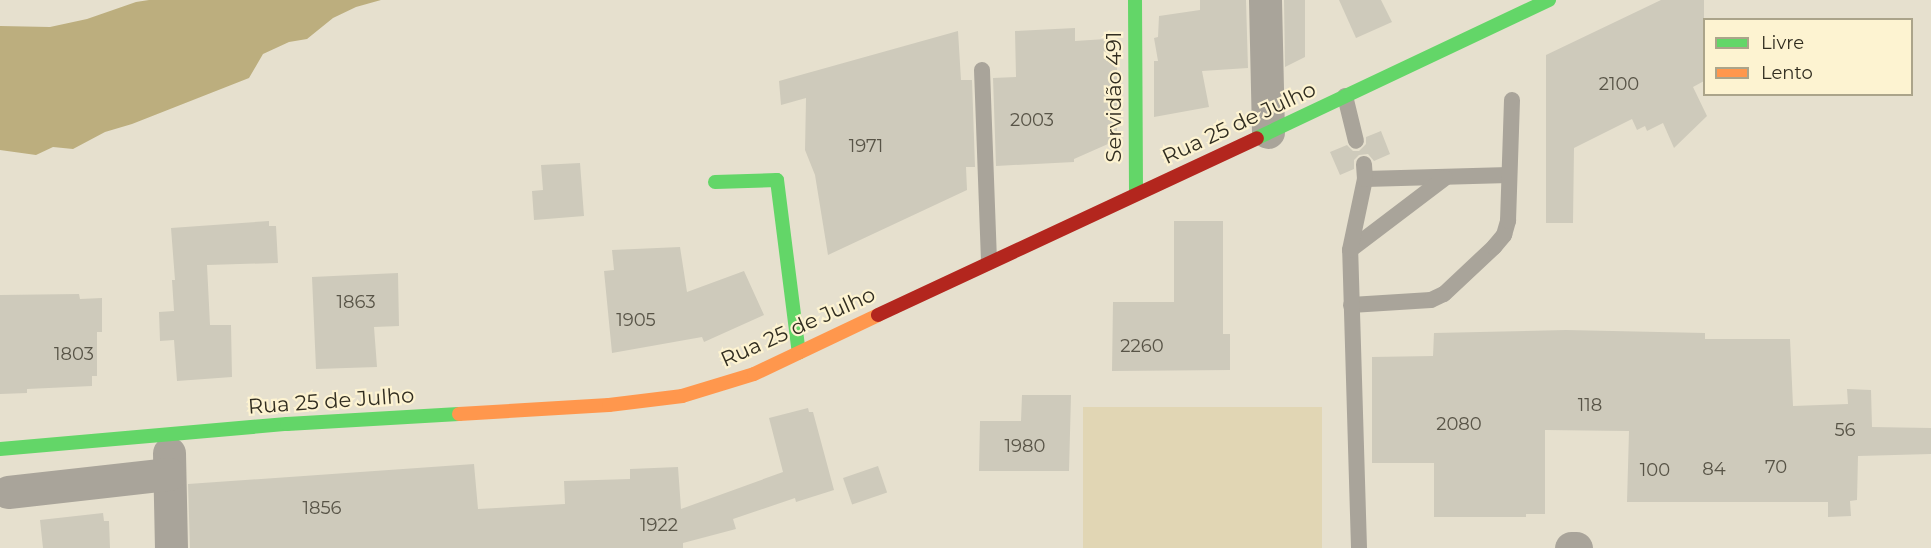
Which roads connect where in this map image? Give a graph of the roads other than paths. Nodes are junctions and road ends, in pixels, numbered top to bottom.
1 (1135, 0) edge
2 (1265, 0) edge
3 (1549, 0) edge
4 (982, 70) dead end
5 (1345, 96) junction
6 (1512, 100) dead end
7 (1268, 132) junction
8 (1356, 141) dead end
9 (1509, 175) junction
10 (1445, 178) junction
11 (714, 183) dead end
12 (1136, 194) junction
13 (1350, 250) junction
14 (989, 262) junction
15 (1351, 305) junction
16 (799, 353) junction
17 (168, 433) junction
18 (0, 449) edge
19 (169, 474) junction
20 (8, 492) dead end
21 (171, 548) edge
22 (1359, 548) edge
23 (1571, 548) edge
24 (1576, 548) edge

1 - 12 main road, Servidão 491
2 - 7 street
3 - 5 main road, Rua 25 de Julho
4 - 14 lane
5 - 7 main road, Rua 25 de Julho
5 - 8 lane
6 - 9 lane
7 - 12 main road, Rua 25 de Julho
9 - 10 lane
9 - 15 lane
10 - 13 lane
10 - 13 lane
11 - 16 main road
12 - 14 main road, Rua 25 de Julho
13 - 15 lane
14 - 16 main road, Rua 25 de Julho
15 - 22 lane
16 - 17 main road, Rua 25 de Julho
17 - 18 main road, Rua 25 de Julho
17 - 19 street
19 - 20 street
19 - 21 street
23 - 24 street

